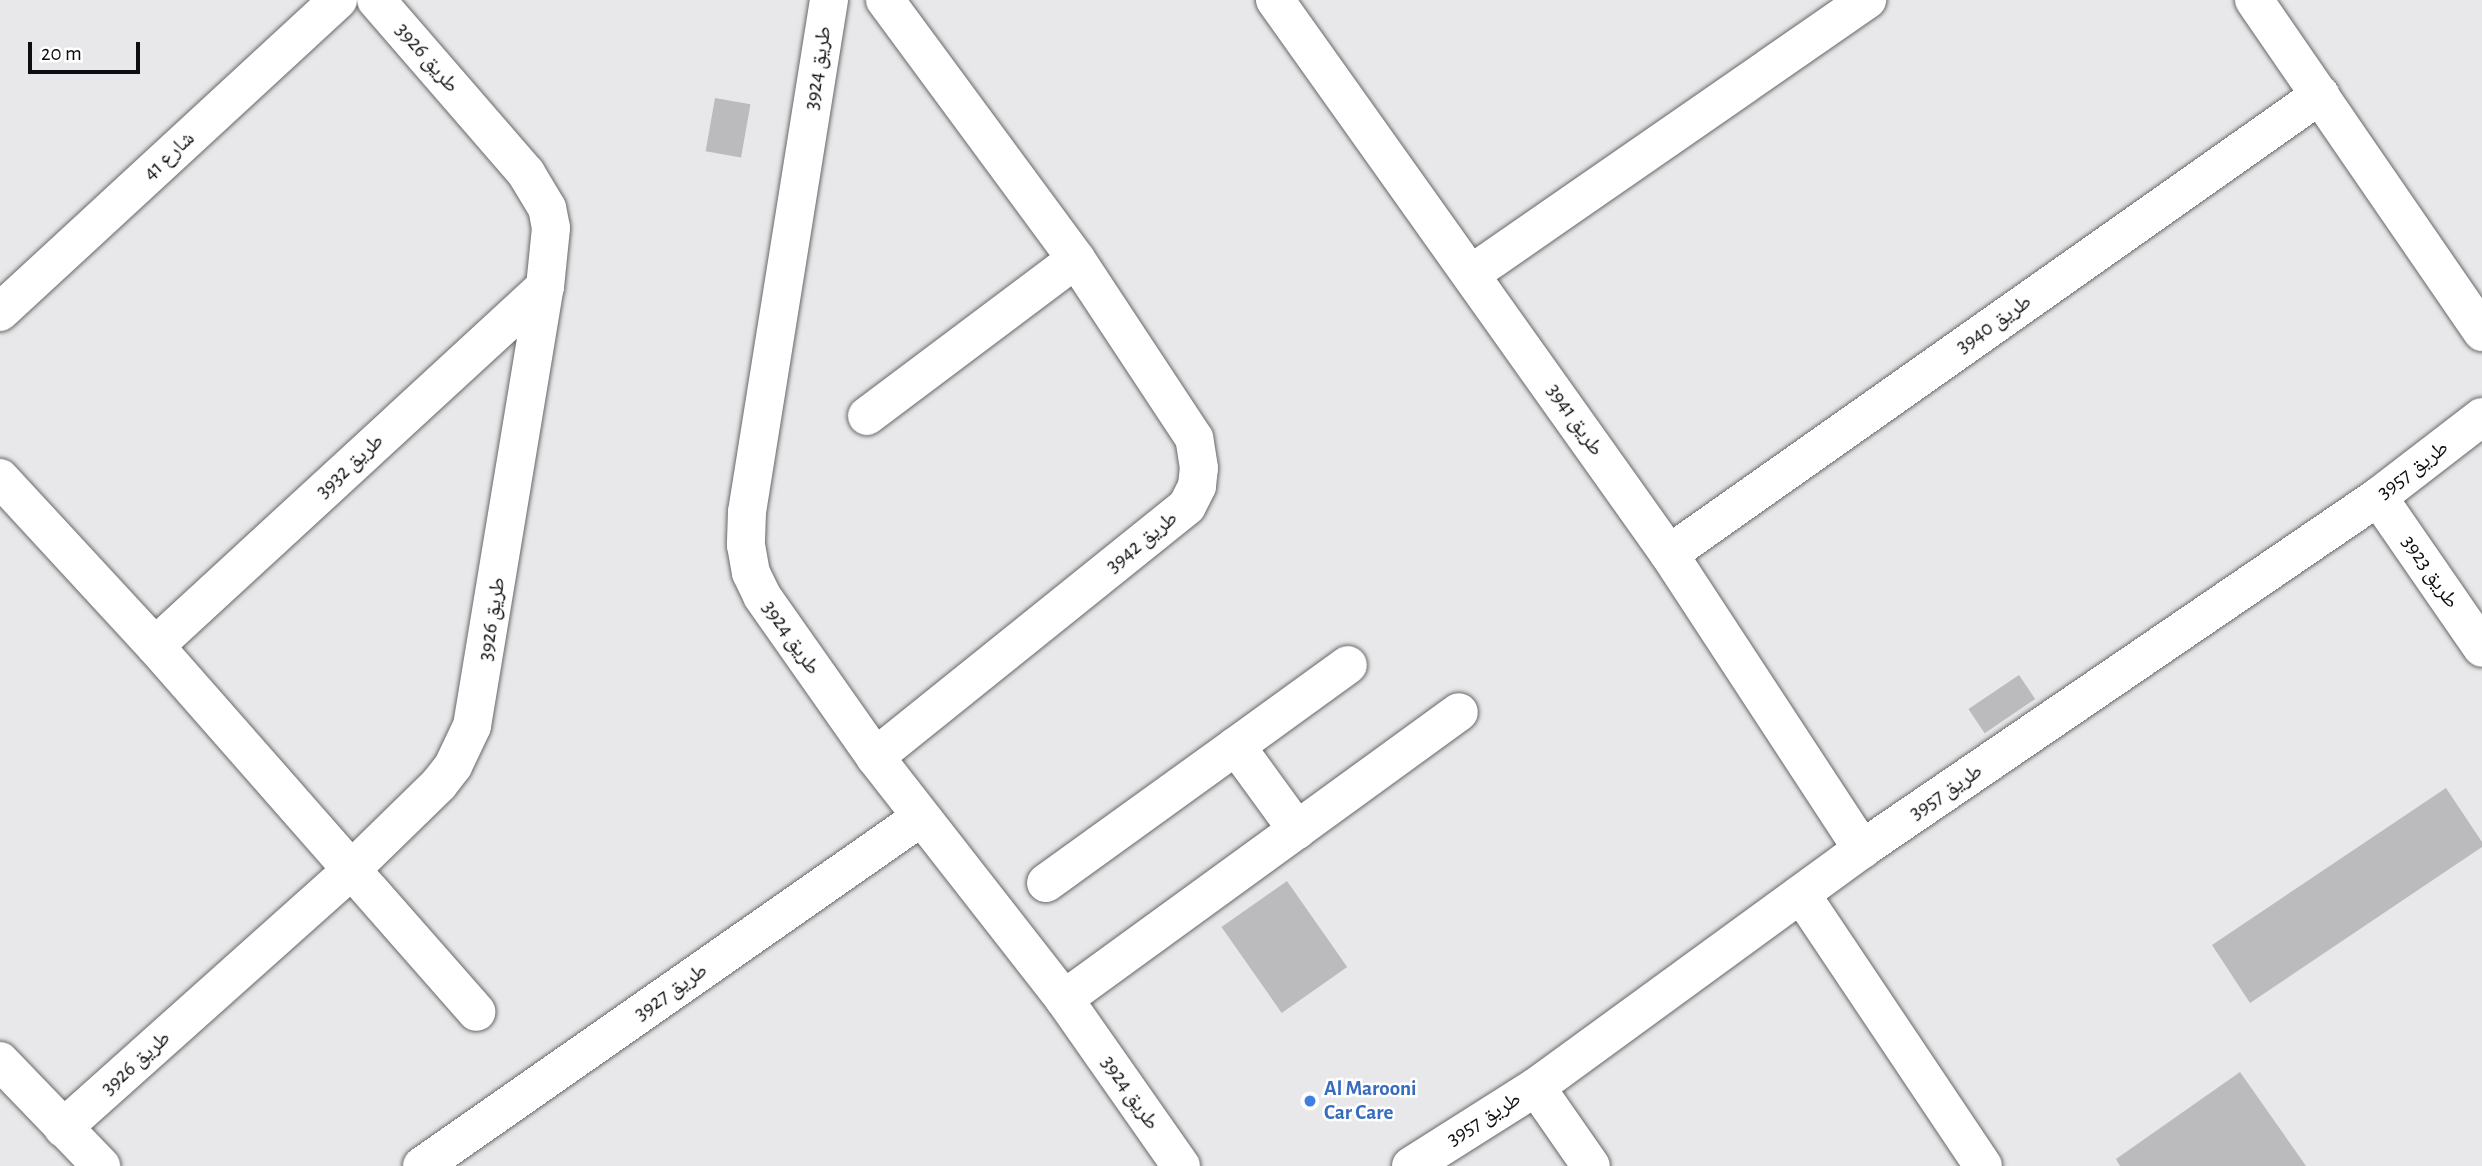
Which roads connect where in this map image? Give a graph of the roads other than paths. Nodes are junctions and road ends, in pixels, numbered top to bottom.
1 (338, 0) edge
2 (376, 0) edge
3 (829, 0) edge
4 (885, 0) edge
5 (1867, 0) edge
6 (2254, 0) edge
7 (1286, 4) edge
8 (2320, 95) junction
9 (1076, 259) junction
10 (1471, 274) junction
11 (545, 287) junction
12 (0, 312) edge
13 (2482, 332) edge
14 (867, 416) dead end
15 (2482, 417) edge
16 (0, 478) edge
17 (2378, 497) junction
18 (1669, 554) junction
19 (155, 646) junction
20 (2482, 648) edge
21 (1348, 665) dead end
22 (1459, 712) dead end
23 (1236, 746) junction
24 (875, 757) junction
25 (920, 818) junction
26 (1297, 830) junction
27 (1862, 849) junction
28 (350, 871) junction
29 (1045, 883) dead end
30 (1801, 894) junction
31 (1064, 999) junction
32 (476, 1012) dead end
33 (0, 1061) edge
34 (1536, 1087) junction
35 (63, 1128) junction
36 (101, 1166) edge
37 (422, 1166) edge
38 (1181, 1166) edge
39 (1411, 1166) edge
40 (1591, 1166) edge
41 (1983, 1166) edge

1 - 12 street, شارع 41
2 - 11 street, طريق 3926
3 - 24 street, طريق 3924
4 - 9 street, طريق 3942
5 - 10 street
6 - 8 street
7 - 10 street, طريق 3941
8 - 13 street
8 - 18 street, طريق 3940
9 - 14 street
9 - 24 street, طريق 3942
10 - 18 street, طريق 3941
11 - 19 street, طريق 3932
11 - 28 street, طريق 3926
15 - 17 street, طريق 3957
16 - 19 street
17 - 20 street, طريق 3923
17 - 27 street, طريق 3957
18 - 27 street, طريق 3941
19 - 28 street
21 - 23 street
22 - 26 street
23 - 26 street
23 - 29 street
24 - 25 street, طريق 3924
25 - 31 street, طريق 3924
25 - 37 street, طريق 3927
26 - 31 street
27 - 30 street, طريق 3957
28 - 32 street
28 - 35 street, طريق 3926
30 - 34 street, طريق 3957
30 - 41 street
31 - 38 street, طريق 3924
33 - 35 street
34 - 39 street, طريق 3957
34 - 40 street
35 - 36 street

